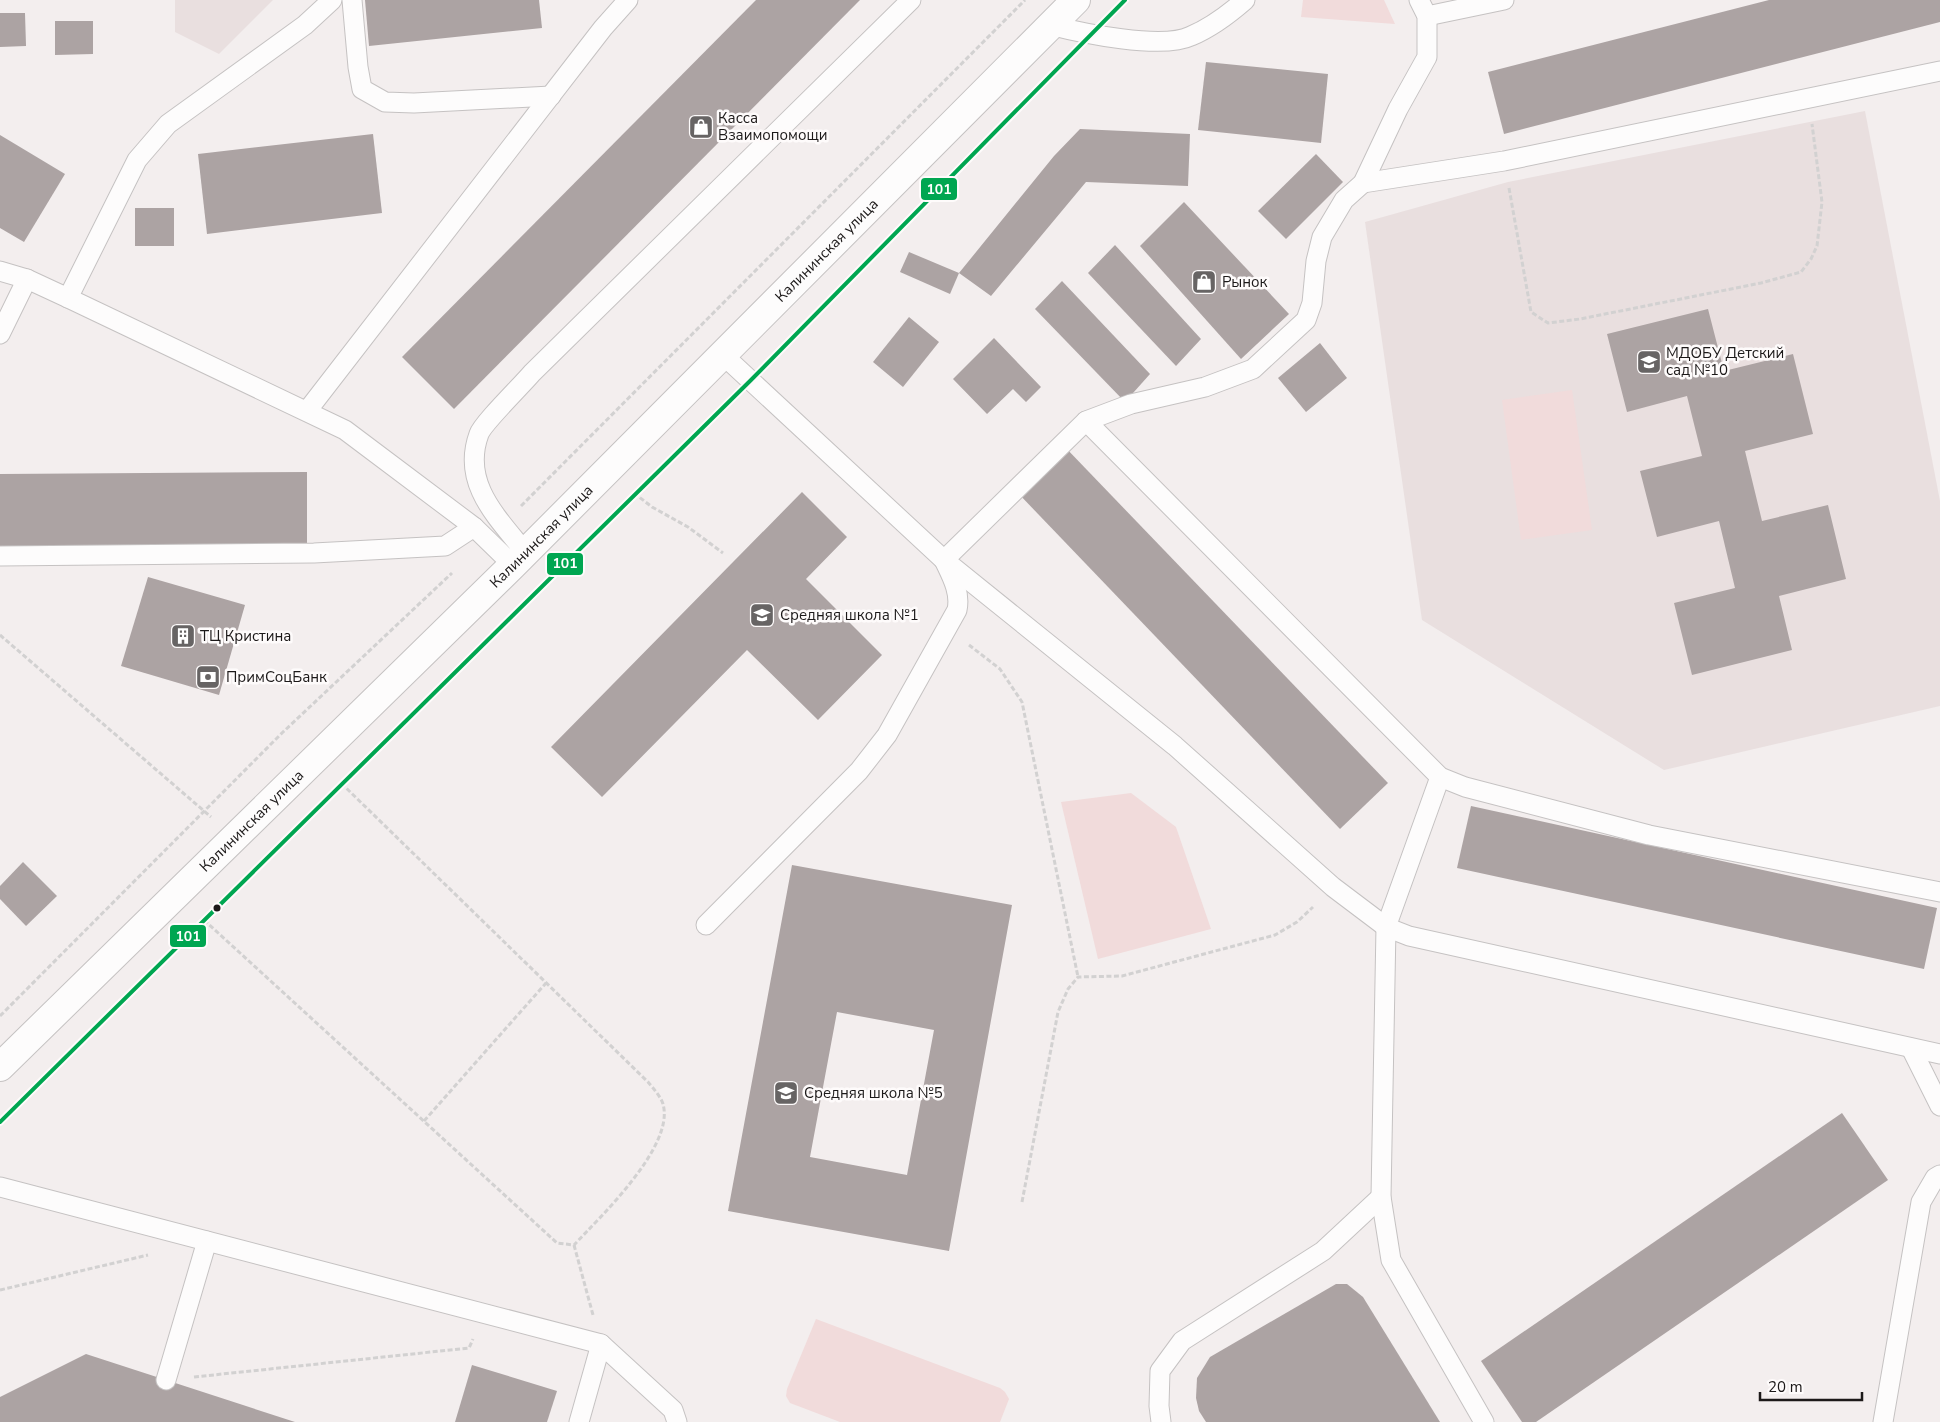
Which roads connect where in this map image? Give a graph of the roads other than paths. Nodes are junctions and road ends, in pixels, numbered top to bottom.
1 (332, 0) edge
2 (352, 0) edge
3 (628, 0) edge
4 (911, 0) edge
5 (1076, 0) edge
6 (1245, 0) edge
7 (1504, 0) edge
8 (1423, 8) edge
9 (1050, 25) junction
10 (1940, 72) edge
11 (550, 96) junction
12 (1363, 183) junction
13 (0, 271) edge
14 (27, 279) junction
15 (68, 298) junction
16 (0, 334) edge
17 (722, 354) junction
18 (307, 411) junction
19 (1086, 421) junction
20 (474, 527) junction
21 (0, 556) edge
22 (519, 558) junction
23 (944, 560) junction
24 (1440, 777) junction
25 (1940, 892) edge
26 (706, 925) dead end
27 (1386, 926) junction
28 (1911, 1048) junction
29 (1940, 1054) edge
30 (0, 1067) edge
31 (1940, 1106) edge
32 (1940, 1175) edge
33 (0, 1187) edge
34 (1381, 1197) junction
35 (206, 1241) junction
36 (602, 1344) junction
37 (166, 1380) road end
38 (579, 1422) edge
39 (677, 1422) edge
40 (1161, 1422) edge
41 (1484, 1422) edge
42 (1882, 1422) edge

1 - 15 lane
2 - 11 lane
3 - 11 lane
4 - 22 lane
5 - 9 main road, Калининская улица
6 - 9 lane
7 - 8 lane
8 - 12 lane
9 - 17 main road, Калининская улица
10 - 12 lane
11 - 18 lane
12 - 19 lane
13 - 14 lane
14 - 15 lane
14 - 16 lane
15 - 18 lane
17 - 22 main road, Калининская улица
17 - 23 lane
18 - 20 lane
19 - 23 lane
19 - 24 lane
20 - 21 lane
20 - 22 lane
22 - 30 main road, Калининская улица
23 - 26 lane
23 - 27 lane
24 - 25 lane
24 - 27 lane
27 - 28 lane
27 - 34 lane
28 - 29 lane
28 - 31 lane
32 - 42 lane
33 - 35 lane
34 - 40 lane
34 - 41 lane
35 - 36 lane
35 - 37 lane
36 - 38 lane
36 - 39 lane

